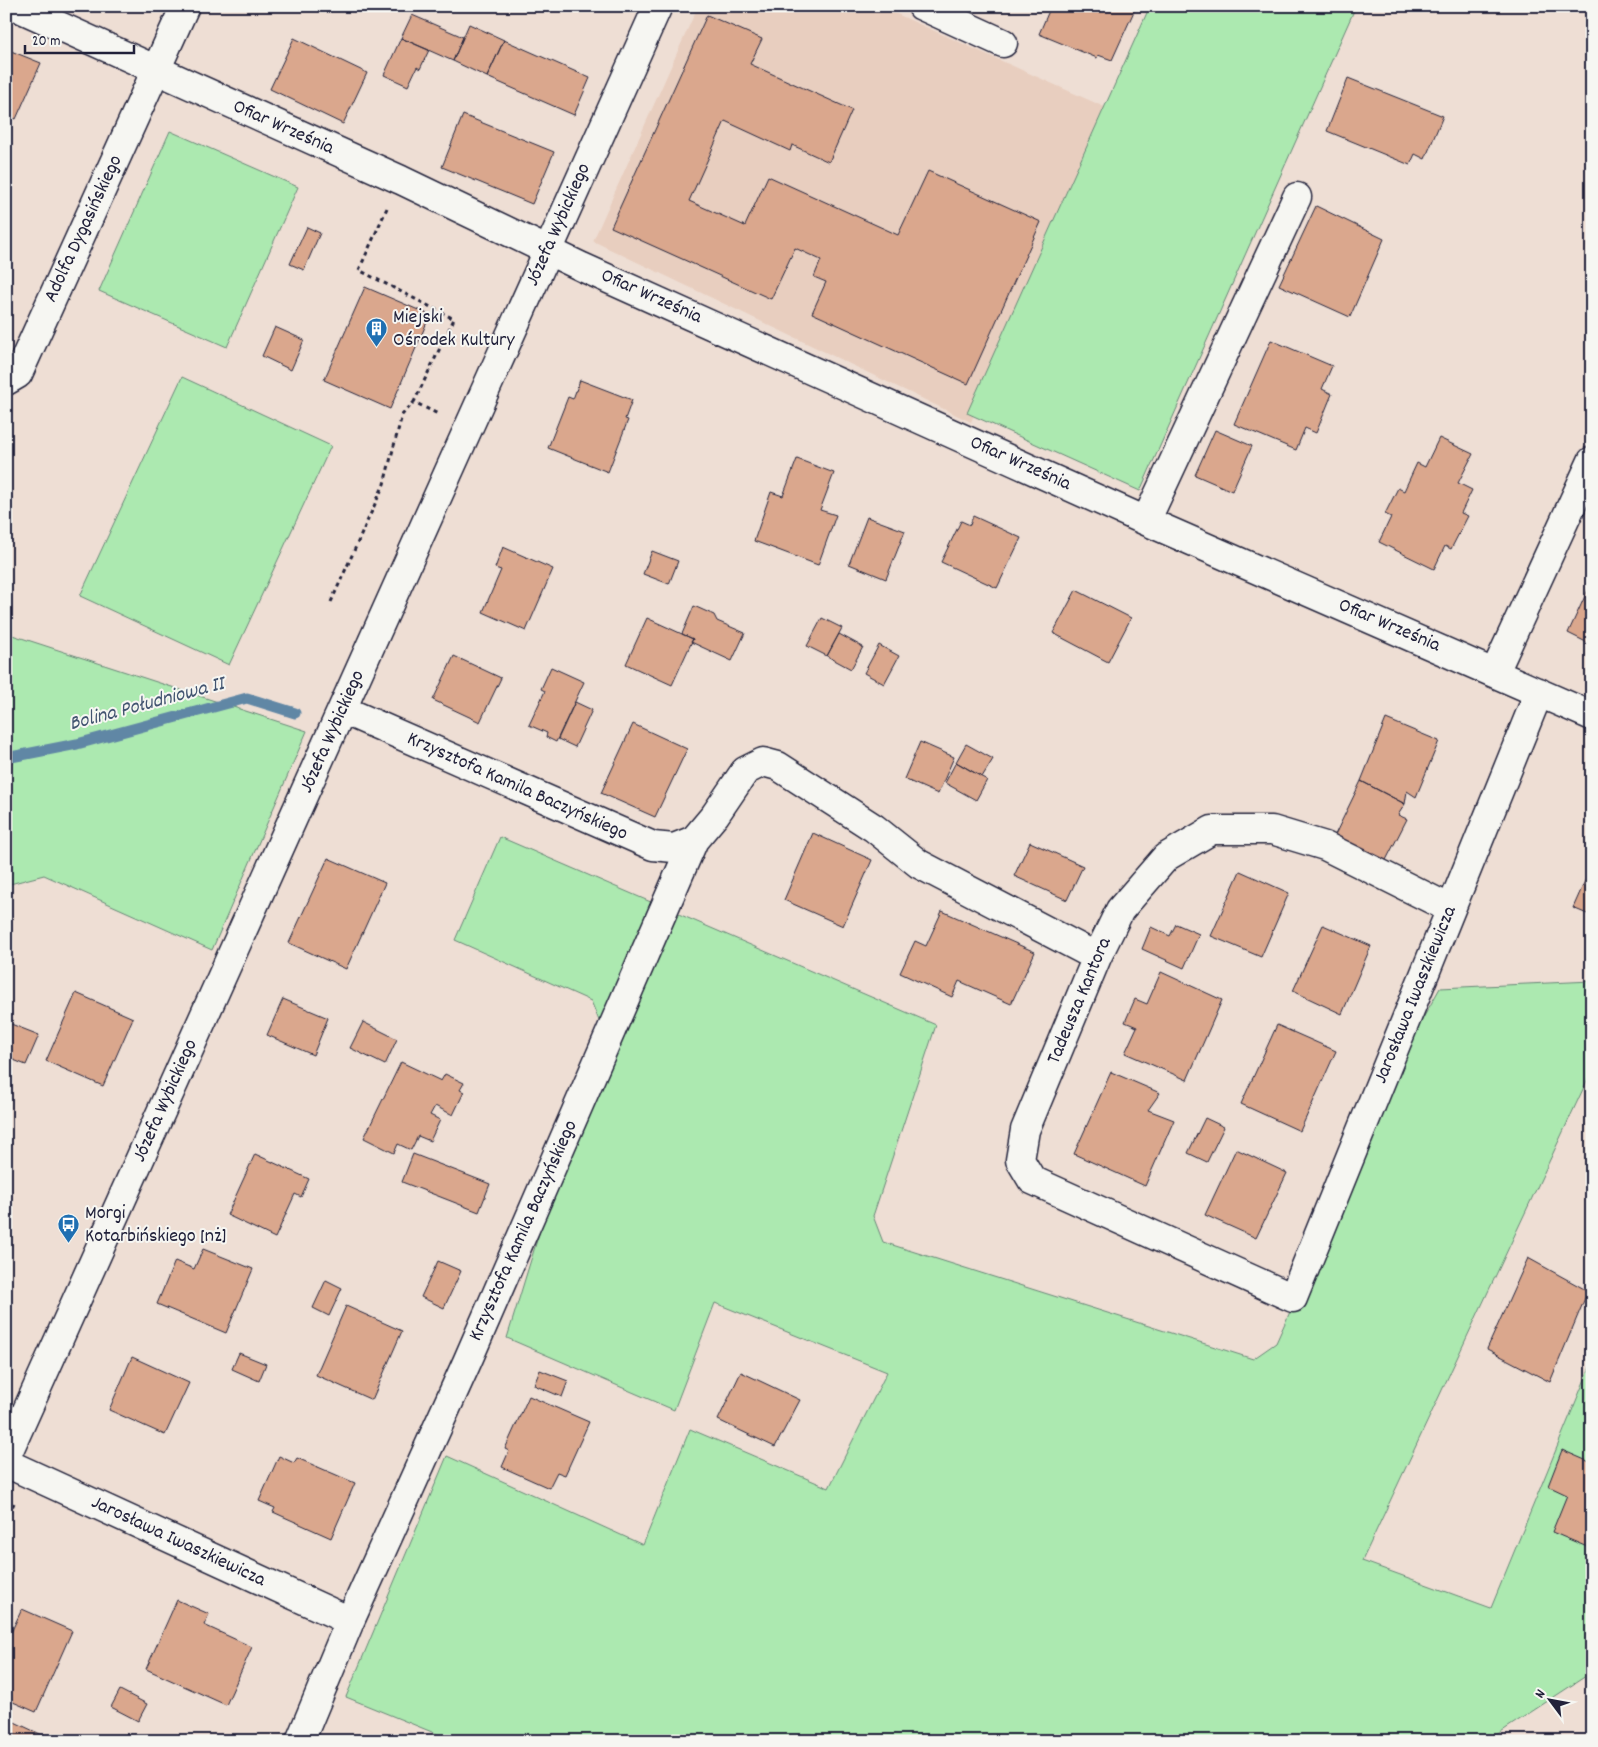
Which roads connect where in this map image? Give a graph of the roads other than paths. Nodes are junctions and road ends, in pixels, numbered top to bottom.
1 (15, 6) edge
2 (185, 6) edge
3 (658, 6) edge
4 (922, 6) edge
5 (1004, 42) dead end
6 (156, 71) junction
7 (1297, 197) dead end
8 (548, 250) junction
9 (6, 381) edge
10 (1592, 461) edge
11 (1146, 521) junction
12 (1495, 672) junction
13 (1539, 692) junction
14 (343, 710) junction
15 (1592, 716) edge
16 (694, 840) junction
17 (1451, 909) junction
18 (1097, 957) junction
19 (1293, 1298) joint
20 (6, 1457) edge
21 (6, 1463) edge
22 (350, 1621) junction
23 (300, 1741) edge

1 - 6 street, Ofiar Września
2 - 6 street
3 - 8 street, Józefa Wybickiego
4 - 5 street
6 - 8 street, Ofiar Września
6 - 9 street, Adolfa Dygasińskiego
7 - 11 street
8 - 11 street, Ofiar Września
8 - 14 street, Józefa Wybickiego
10 - 12 street
11 - 12 street, Ofiar Września
12 - 13 street, Ofiar Września
13 - 15 street, Ofiar Września
13 - 17 street, Jarosława Iwaszkiewicza
14 - 16 street, Krzysztofa Kamila Baczyńskiego
14 - 20 street, Józefa Wybickiego
16 - 18 street, Krzysztofa Kamila Baczyńskiego
16 - 22 street, Krzysztofa Kamila Baczyńskiego
17 - 18 street, Tadeusza Kantora
17 - 19 street, Jarosława Iwaszkiewicza
18 - 19 street, Tadeusza Kantora
21 - 22 street, Jarosława Iwaszkiewicza
22 - 23 street, Krzysztofa Kamila Baczyńskiego

